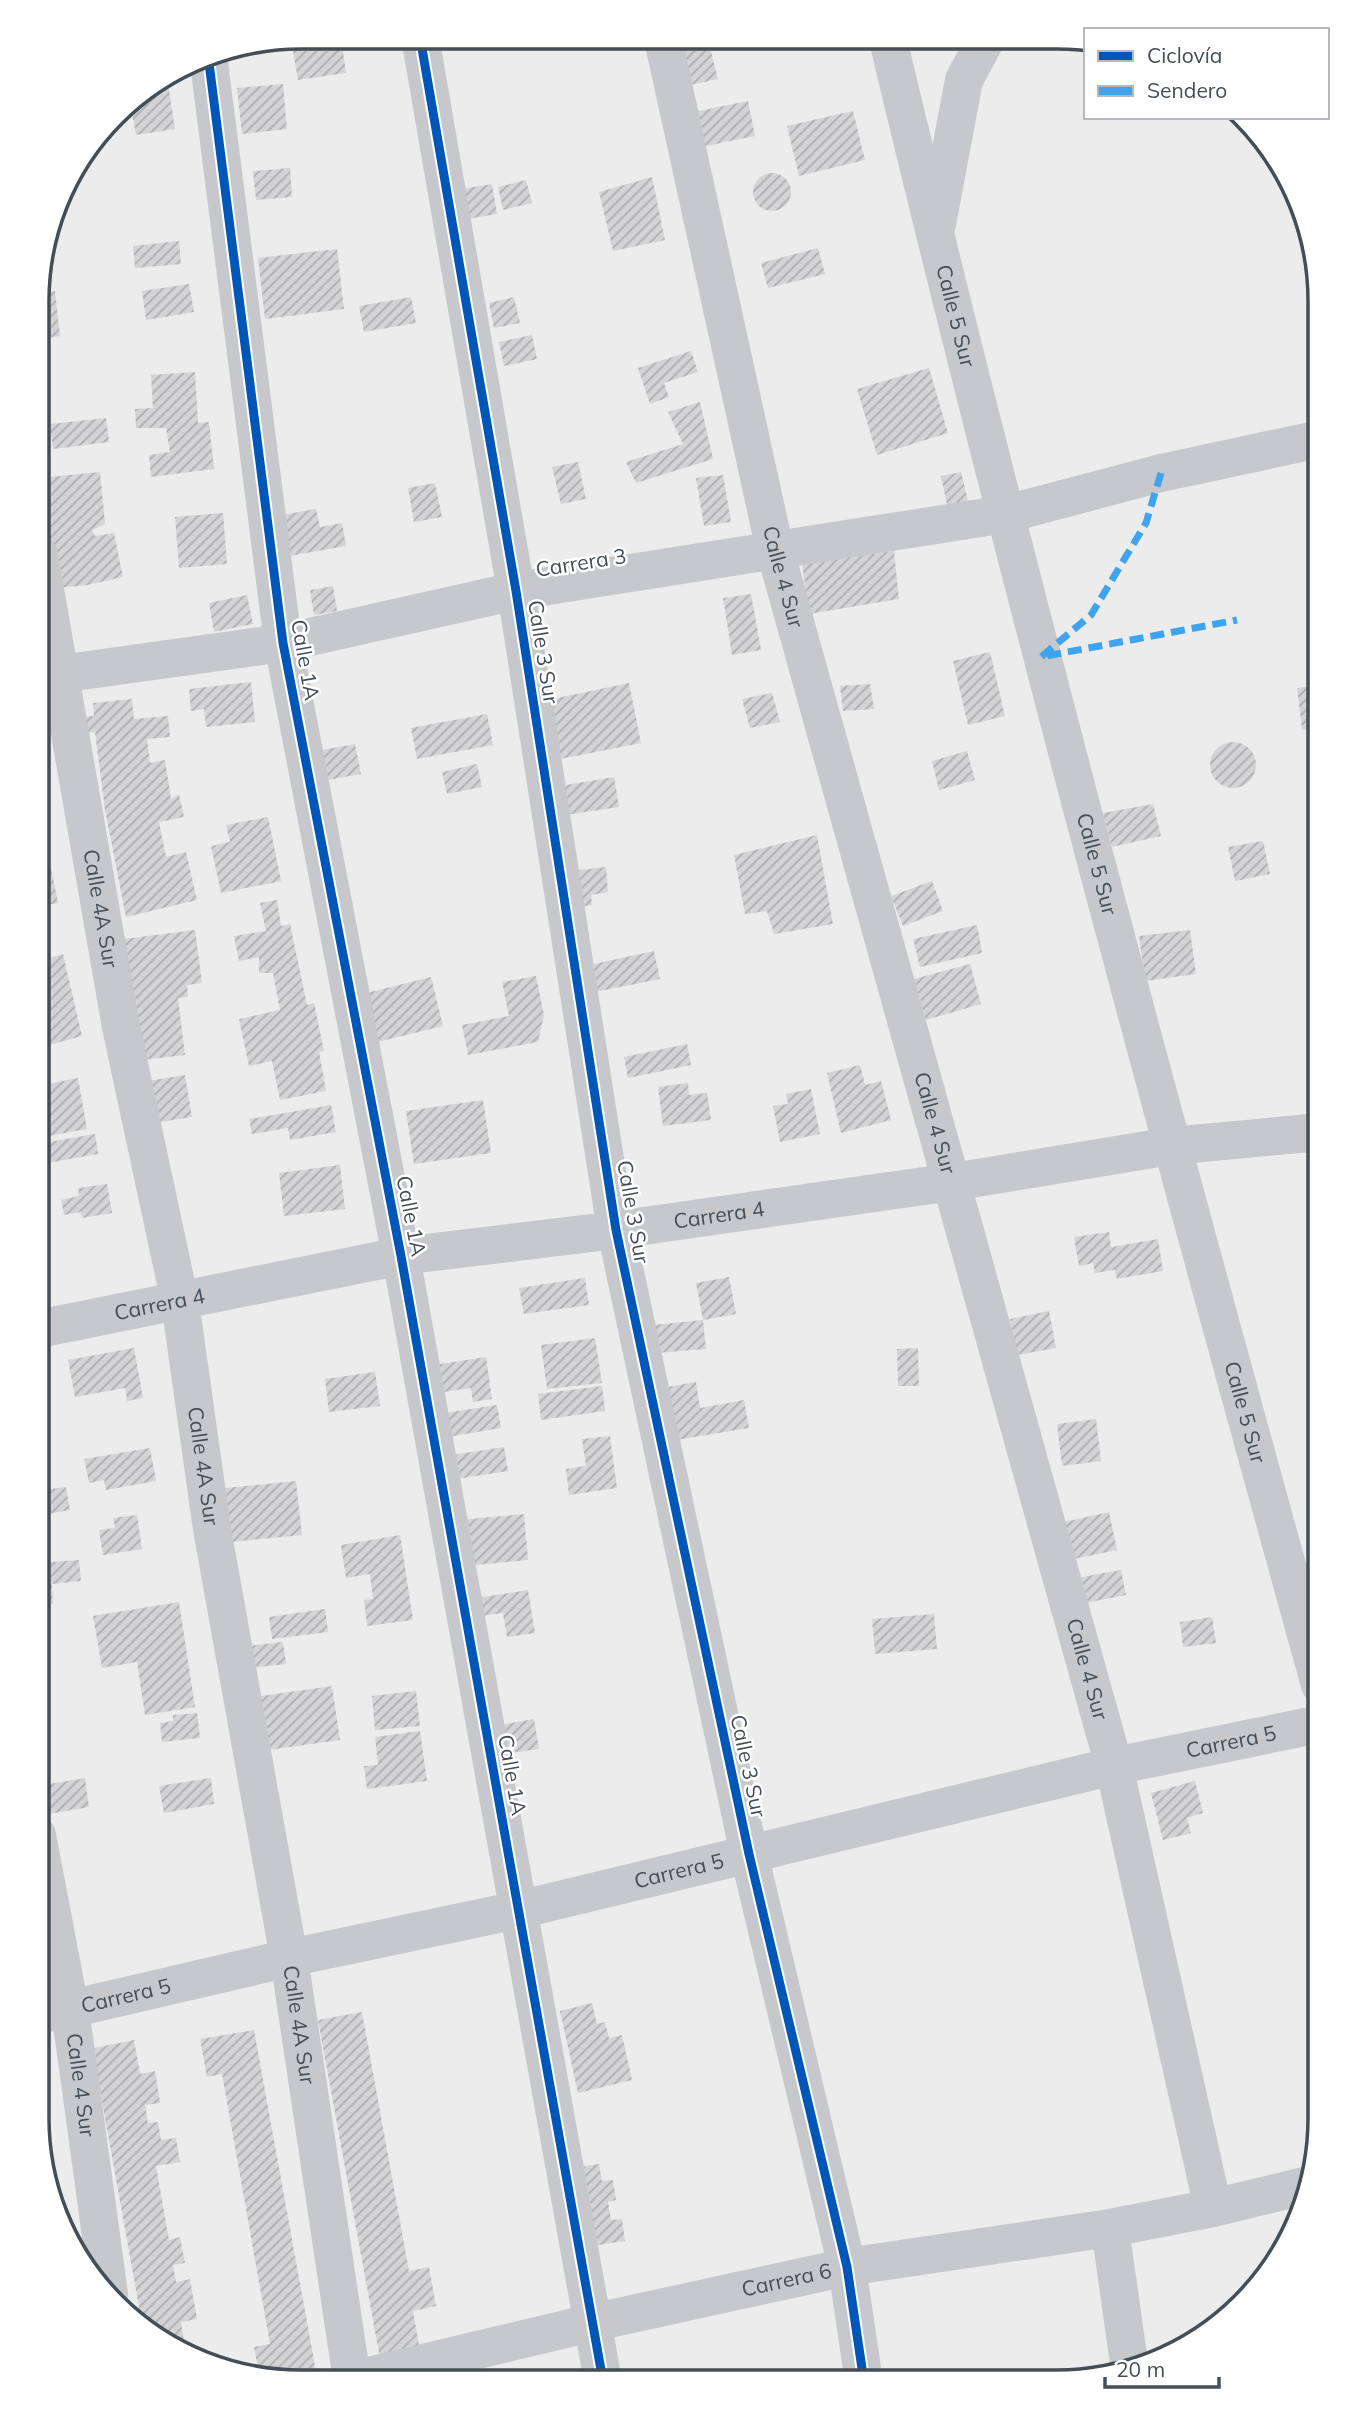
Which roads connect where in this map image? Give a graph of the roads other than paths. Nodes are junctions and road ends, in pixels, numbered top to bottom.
1 (423, 49) edge
2 (665, 49) edge
3 (890, 49) edge
4 (981, 49) edge
5 (209, 66) edge
6 (935, 236) junction
7 (1308, 442) edge
8 (1006, 514) junction
9 (775, 550) junction
10 (516, 591) junction
11 (283, 643) junction
12 (49, 675) edge
13 (1308, 1133) edge
14 (1171, 1146) junction
15 (952, 1182) junction
16 (616, 1230) junction
17 (401, 1256) junction
18 (180, 1302) junction
19 (49, 1327) edge
20 (1308, 1642) edge
21 (1308, 1726) edge
22 (1114, 1766) junction
23 (749, 1854) junction
24 (518, 1910) junction
25 (289, 1958) junction
26 (49, 1968) edge
27 (53, 2012) edge
28 (1298, 2187) edge
29 (1213, 2208) junction
30 (1110, 2228) junction
31 (847, 2267) junction
32 (104, 2275) edge
33 (591, 2323) junction
34 (1128, 2359) edge
35 (351, 2370) edge
36 (394, 2370) edge
37 (601, 2370) edge
38 (862, 2370) edge

1 - 10 street, Calle 3 Sur
2 - 9 street, Calle 4 Sur
3 - 6 street, Calle 5 Sur
4 - 6 street
5 - 11 street, Calle 1A
6 - 8 street, Calle 5 Sur
7 - 8 street, Carrera 3
8 - 9 street, Carrera 3
8 - 14 street, Calle 5 Sur
9 - 10 street, Carrera 3
9 - 15 street, Calle 4 Sur
10 - 11 street, Carrera 3
10 - 16 street, Calle 3 Sur
11 - 12 street, Carrera 3
11 - 17 street, Calle 1A
12 - 18 street, Calle 4A Sur
13 - 14 street, Carrera 4
14 - 15 street, Carrera 4
14 - 20 street, Calle 5 Sur
15 - 16 street, Carrera 4
15 - 22 street, Calle 4 Sur
16 - 17 street, Carrera 4
16 - 23 street, Calle 3 Sur
17 - 18 street, Carrera 4
17 - 24 street, Calle 1A
18 - 19 street, Carrera 4
18 - 25 street, Calle 4A Sur
21 - 22 street, Carrera 5
22 - 23 street, Carrera 5
22 - 29 street, Calle 4 Sur
23 - 24 street, Carrera 5
23 - 31 street, Calle 3 Sur
24 - 25 street, Carrera 5
24 - 33 street, Calle 1A
25 - 27 street, Carrera 5
25 - 35 street, Calle 4A Sur
26 - 27 street, Calle 4 Sur
27 - 32 street, Calle 4 Sur
28 - 29 street, Carrera 6
29 - 30 street, Carrera 6
30 - 31 street, Carrera 6
30 - 34 street
31 - 33 street, Carrera 6
31 - 38 street, Calle 3 Sur
33 - 36 street, Carrera 6
33 - 37 street, Calle 1A

